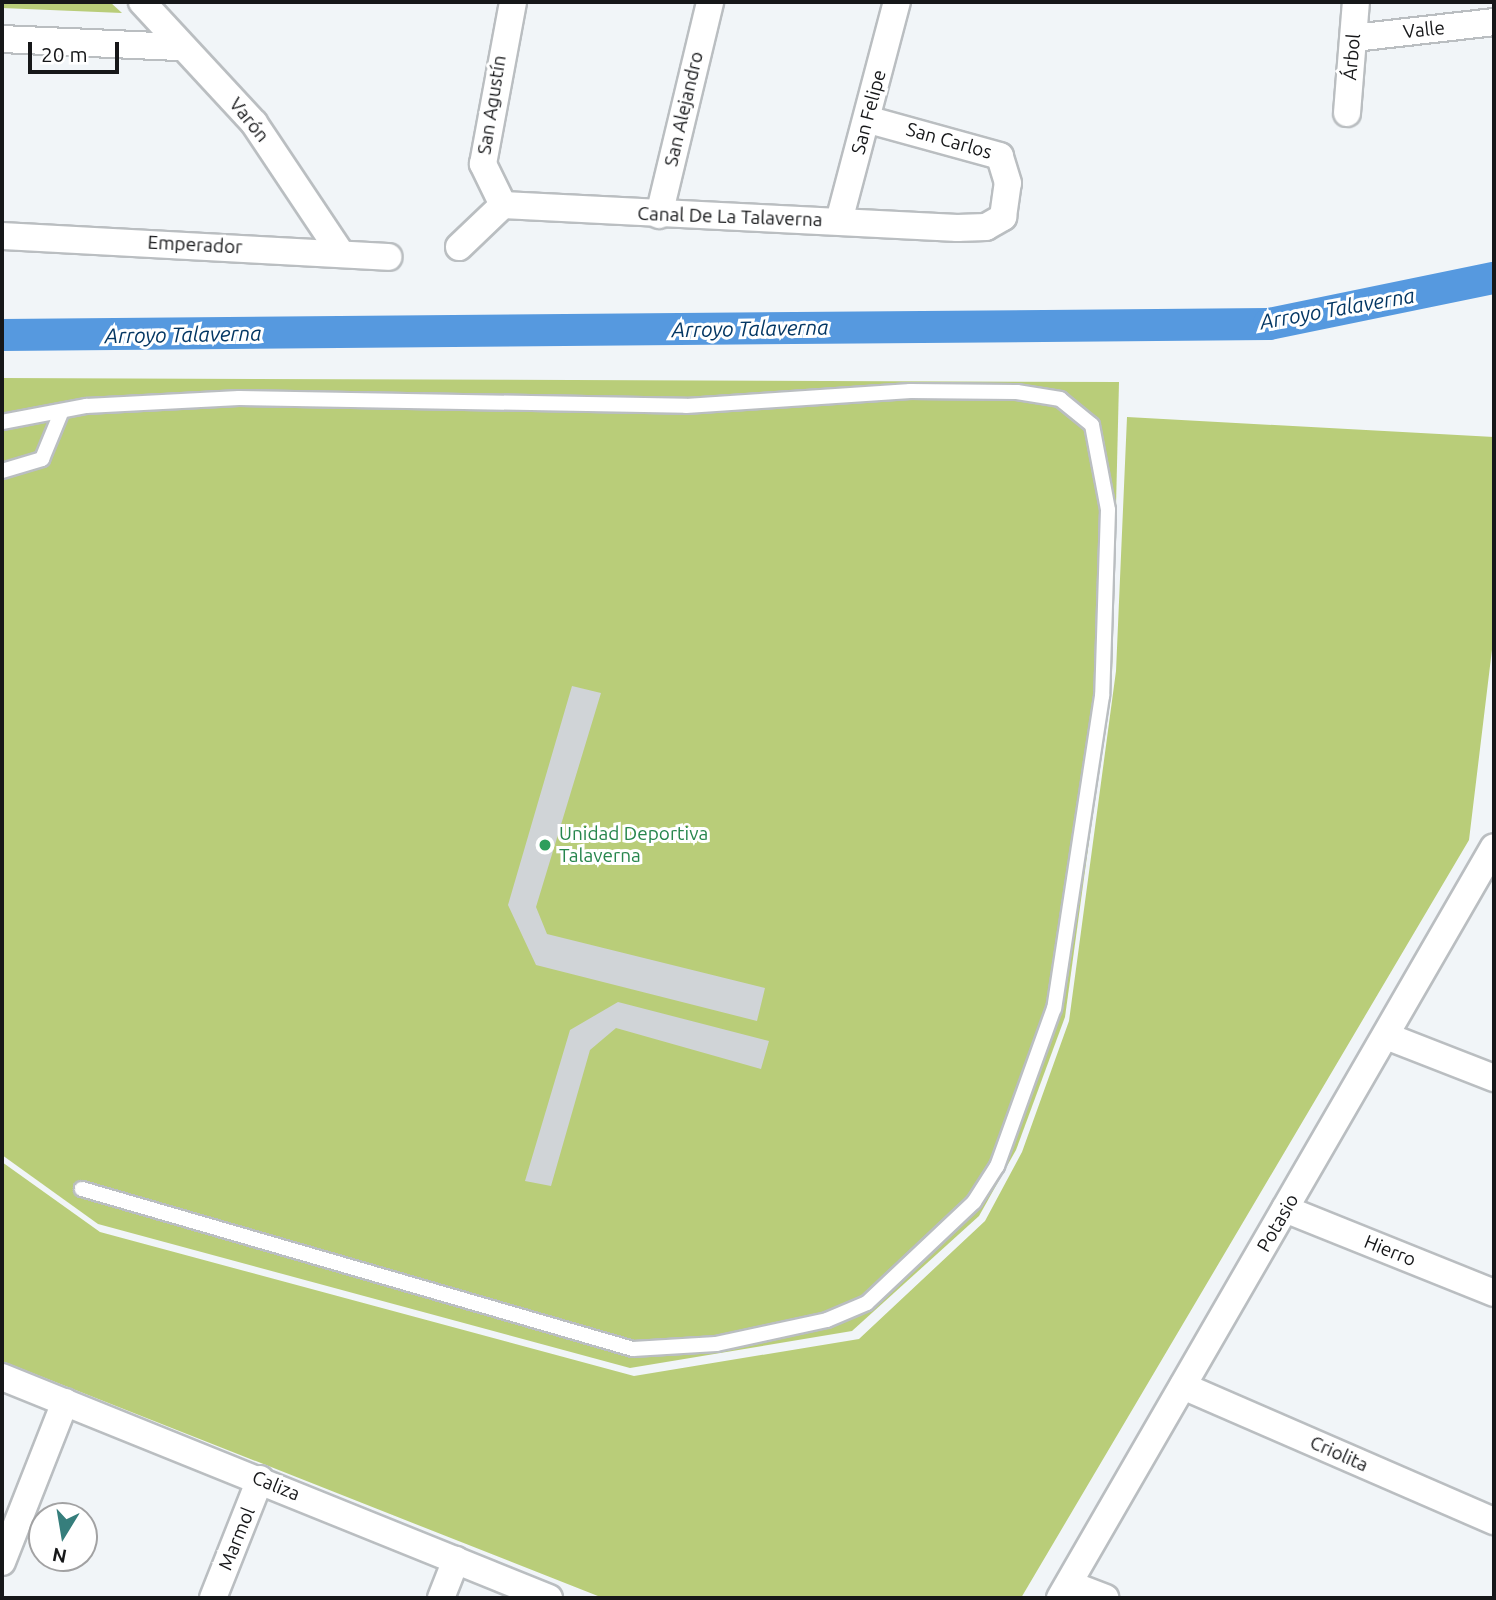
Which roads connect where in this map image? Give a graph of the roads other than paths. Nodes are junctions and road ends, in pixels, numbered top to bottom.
1 (142, 2) edge
2 (513, 2) edge
3 (710, 2) edge
4 (897, 2) edge
5 (1356, 2) edge
6 (1494, 22) edge
7 (1354, 38) junction
8 (2, 39) edge
9 (181, 47) junction
10 (1347, 113) dead end
11 (869, 120) junction
12 (503, 205) junction
13 (659, 215) junction
14 (839, 221) junction
15 (957, 228) joint
16 (2, 236) edge
17 (459, 247) dead end
18 (340, 252) junction
19 (388, 257) dead end
20 (61, 413) junction
21 (2, 422) edge
22 (2, 471) edge
23 (1494, 848) edge
24 (1389, 1037) junction
25 (1494, 1078) edge
26 (82, 1189) dead end
27 (1285, 1209) junction
28 (1494, 1293) edge
29 (2, 1377) edge
30 (1183, 1387) junction
31 (65, 1402) junction
32 (260, 1479) junction
33 (1494, 1521) edge
34 (456, 1560) junction
35 (2, 1562) edge
36 (1064, 1591) edge
37 (213, 1598) edge
38 (441, 1598) edge
39 (548, 1598) edge
40 (1105, 1598) edge

1 - 9 street, Varón
2 - 12 street, San Agustín
3 - 13 street, San Alejandro
4 - 11 street, San Felipe
5 - 7 street, Árbol
6 - 7 street, Valle
7 - 10 street, Árbol
8 - 9 street
9 - 18 street, Varón
11 - 14 street, San Felipe
11 - 15 street, San Carlos
12 - 13 street, Canal De La Talaverna
12 - 17 street
13 - 14 street, Canal De La Talaverna
14 - 15 street, Canal De La Talaverna
16 - 18 street, Emperador
18 - 19 street, Emperador
20 - 21 lane
20 - 22 lane
20 - 26 lane
23 - 24 street, Potasio
24 - 25 street
24 - 27 street, Potasio
27 - 28 street, Hierro
27 - 30 street, Potasio
29 - 31 street, Caliza
30 - 33 street, Criolita
30 - 36 street, Potasio
31 - 32 street, Caliza
31 - 35 street
32 - 34 street, Caliza
32 - 37 street, Marmol
34 - 38 street
34 - 39 street, Caliza
36 - 40 street

